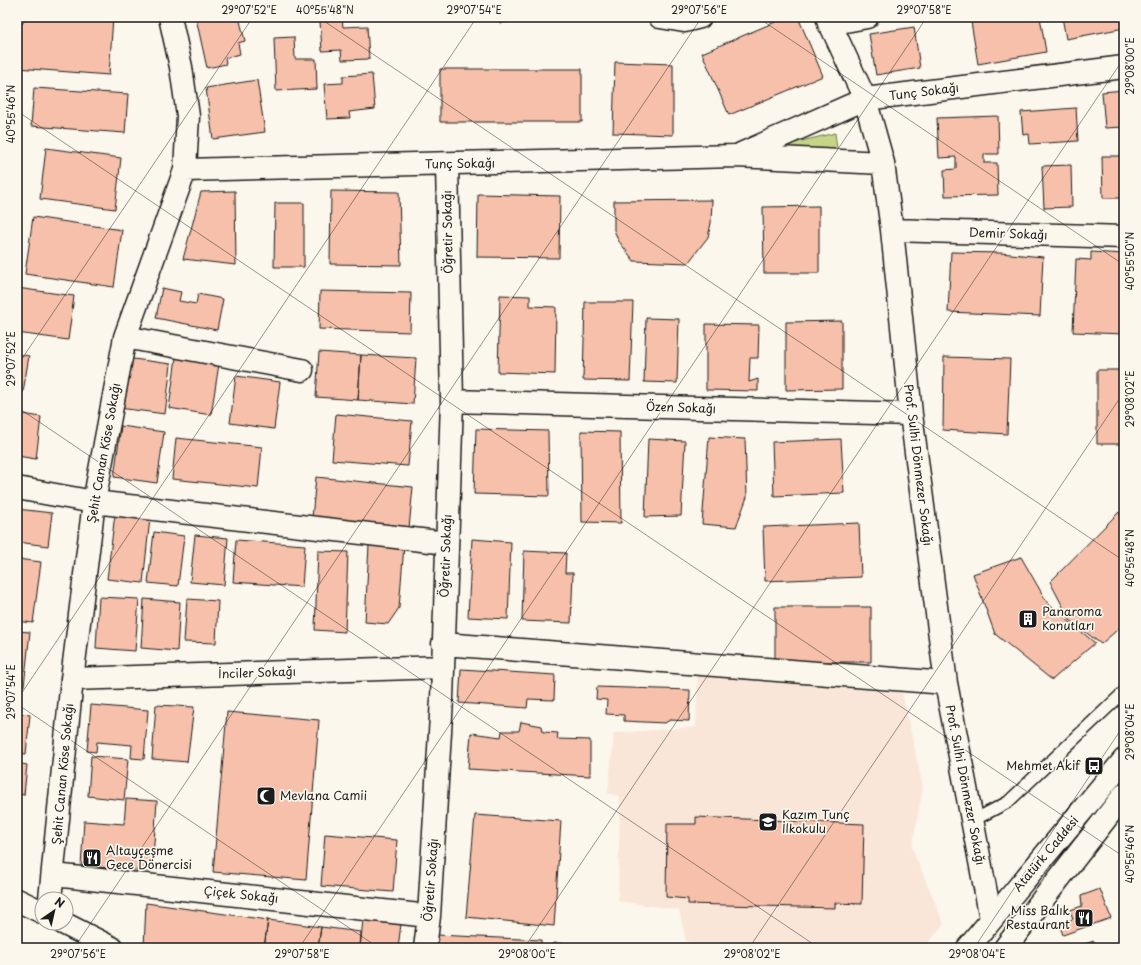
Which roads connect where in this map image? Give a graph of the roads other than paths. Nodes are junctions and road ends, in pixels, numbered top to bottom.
1 (170, 17) edge
2 (660, 17) edge
3 (700, 17) edge
4 (867, 17) edge
5 (828, 21) edge
6 (1124, 67) edge
7 (865, 99) junction
8 (735, 156) junction
9 (883, 163) junction
10 (447, 164) junction
11 (185, 170) junction
12 (892, 230) junction
13 (1124, 238) edge
14 (125, 338) junction
15 (302, 370) dead end
16 (452, 402) junction
17 (911, 414) junction
18 (17, 488) edge
19 (94, 502) junction
20 (447, 543) junction
21 (443, 644) junction
22 (443, 667) junction
23 (72, 679) junction
24 (946, 683) junction
25 (1124, 692) edge
26 (1124, 760) edge
27 (1124, 795) edge
28 (972, 821) junction
29 (54, 875) junction
30 (51, 891) edge
31 (17, 900) edge
32 (34, 908) edge
33 (429, 916) junction
34 (991, 919) junction
35 (74, 929) edge
36 (112, 948) edge
37 (425, 948) edge
38 (968, 948) edge
39 (1005, 948) edge

1 - 11 street, Şehit Canan Köse Sokağı
2 - 3 street
4 - 5 street
5 - 7 street, Prof. Sulhi Dönmezer Sokağı
6 - 7 street, Tunç Sokağı
7 - 8 street, Tunç Sokağı
7 - 9 street, Prof. Sulhi Dönmezer Sokağı
8 - 9 street, Tunç Sokağı
8 - 10 street, Tunç Sokağı
9 - 12 street, Prof. Sulhi Dönmezer Sokağı
10 - 11 street, Tunç Sokağı
10 - 16 street, Öğretir Sokağı
11 - 14 street, Şehit Canan Köse Sokağı
12 - 13 street, Demir Sokağı
12 - 17 street, Prof. Sulhi Dönmezer Sokağı
14 - 15 street
14 - 19 street, Şehit Canan Köse Sokağı
16 - 17 street, Özen Sokağı
16 - 20 street, Öğretir Sokağı
17 - 24 street, Prof. Sulhi Dönmezer Sokağı
18 - 19 street
19 - 20 street
19 - 23 street, Şehit Canan Köse Sokağı
20 - 21 street, Öğretir Sokağı
21 - 22 street, Öğretir Sokağı
21 - 24 street
22 - 23 street, İnciler Sokağı
22 - 33 street, Öğretir Sokağı
23 - 29 street, Şehit Canan Köse Sokağı
24 - 28 street, Prof. Sulhi Dönmezer Sokağı
25 - 28 lane
26 - 34 street, Atatürk Caddesi
27 - 39 street, Atatürk Caddesi
28 - 34 street, Prof. Sulhi Dönmezer Sokağı
29 - 30 street, Şehit Canan Köse Sokağı
29 - 33 street, Çiçek Sokağı
31 - 32 street
33 - 37 street, Öğretir Sokağı
34 - 38 street, Atatürk Caddesi
35 - 36 street

